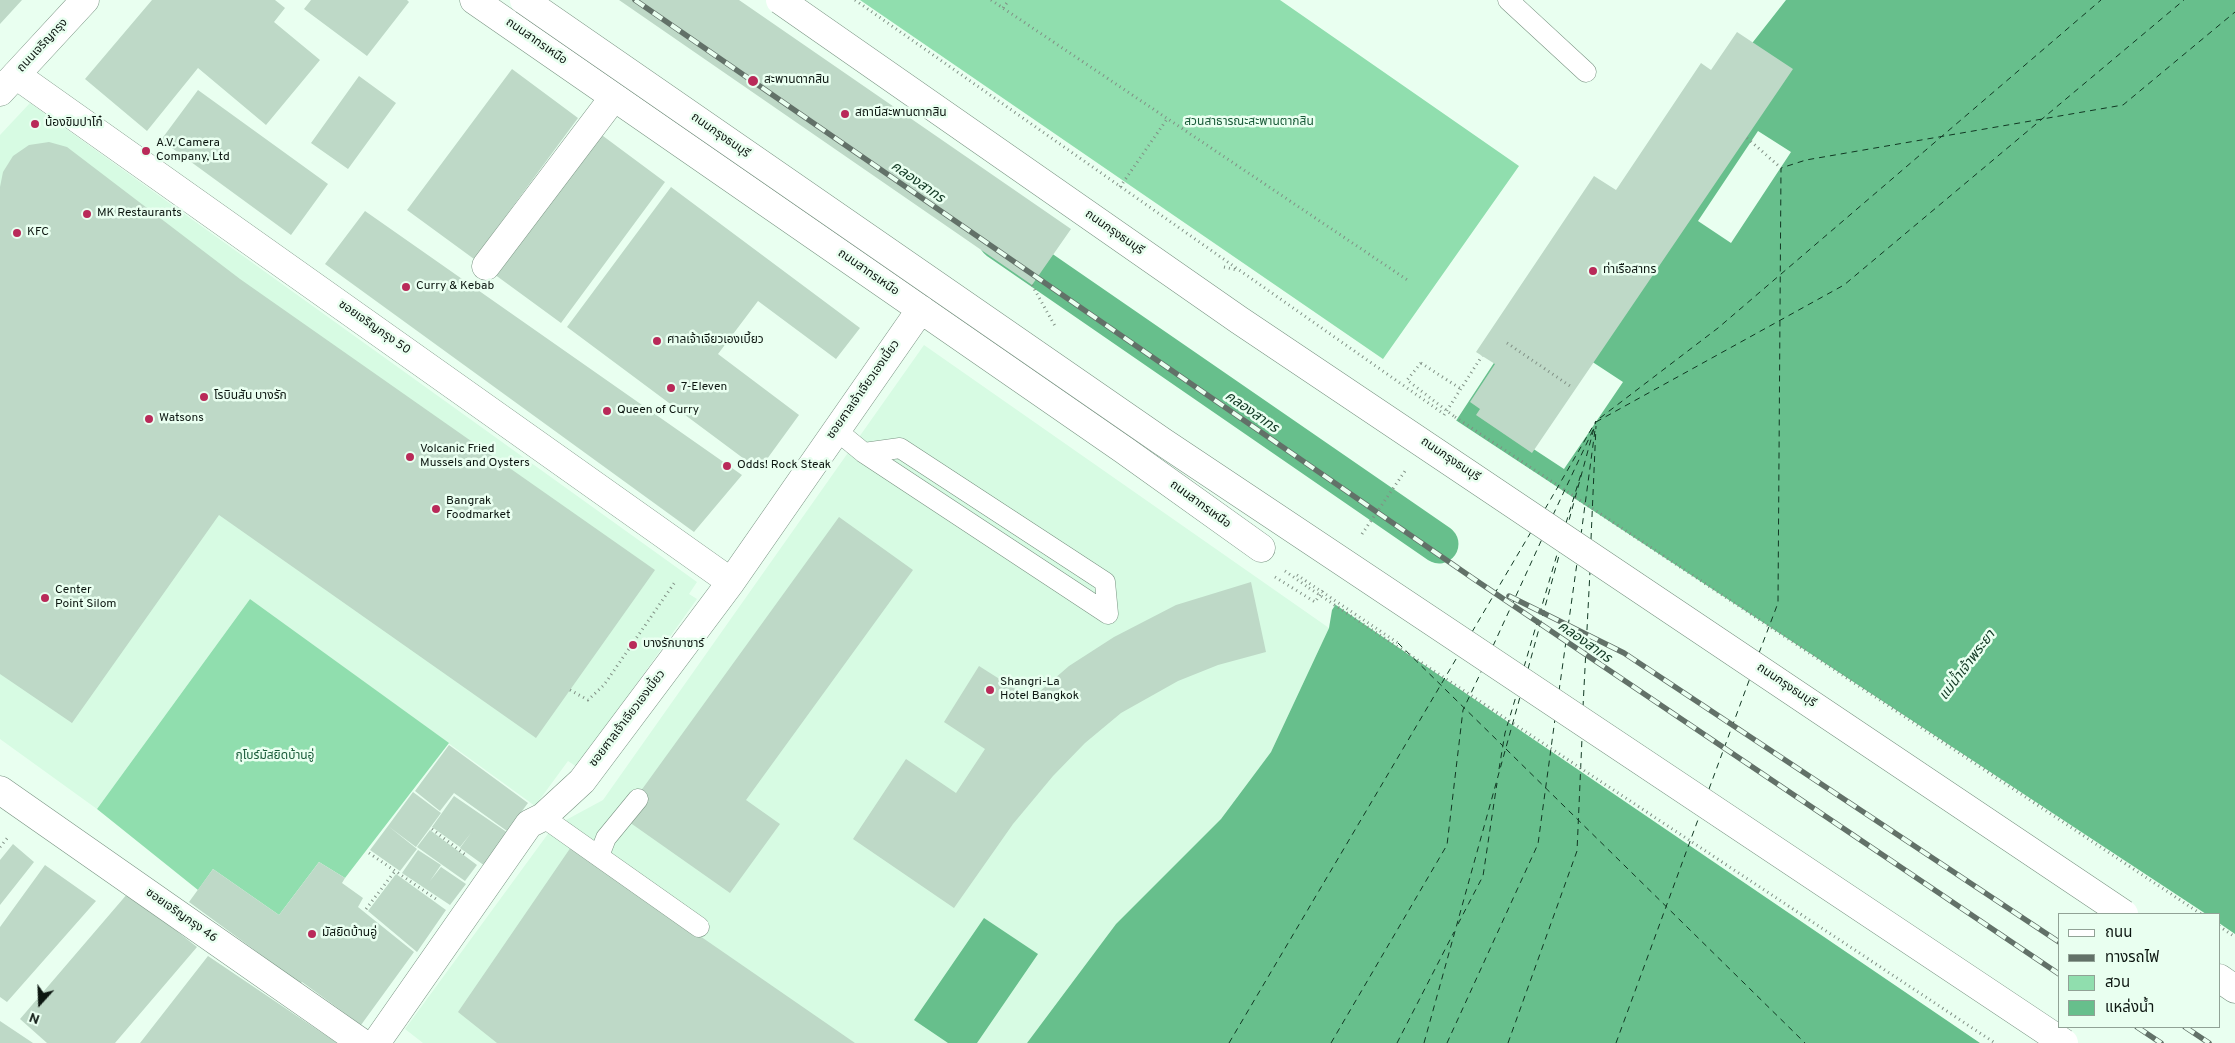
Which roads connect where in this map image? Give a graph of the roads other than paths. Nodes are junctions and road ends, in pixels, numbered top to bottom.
1 (86, 0) edge
2 (474, 0) edge
3 (524, 0) edge
4 (780, 0) edge
5 (1508, 0) edge
6 (1586, 72) dead end
7 (8, 83) edge
8 (614, 97) junction
9 (486, 266) dead end
10 (921, 309) junction
11 (836, 430) junction
12 (864, 453) junction
13 (1260, 548) dead end
14 (731, 582) junction
15 (0, 790) edge
16 (638, 799) dead end
17 (543, 817) junction
18 (599, 856) junction
19 (2123, 913) edge
20 (699, 927) dead end
21 (2220, 979) edge
22 (2235, 989) edge
23 (362, 1043) edge
24 (376, 1043) edge
25 (2064, 1043) edge

1 - 7 main road, ถนนเจริญกรุง
2 - 8 main road, ถนนสาทรเหนือ
3 - 25 main road, ถนนกรุงธนบุรี, bridge
4 - 19 main road, ถนนกรุงธนบุรี, bridge
5 - 6 lane
7 - 14 main road, ซอยเจริญกรุง 50
8 - 9 main road
8 - 10 main road, ถนนสาทรเหนือ
10 - 11 main road, ซอยศาลเจ้าเจียวเองเบี้ยว
10 - 13 main road, ถนนสาทรเหนือ
11 - 12 lane
11 - 14 main road, ซอยศาลเจ้าเจียวเองเบี้ยว
12 - 12 lane
14 - 17 main road, ซอยศาลเจ้าเจียวเองเบี้ยว
15 - 23 main road, ซอยเจริญกรุง 46
16 - 18 lane
17 - 18 lane
17 - 24 main road, ซอยศาลเจ้าเจียวเองเบี้ยว
18 - 20 lane
21 - 22 main road

